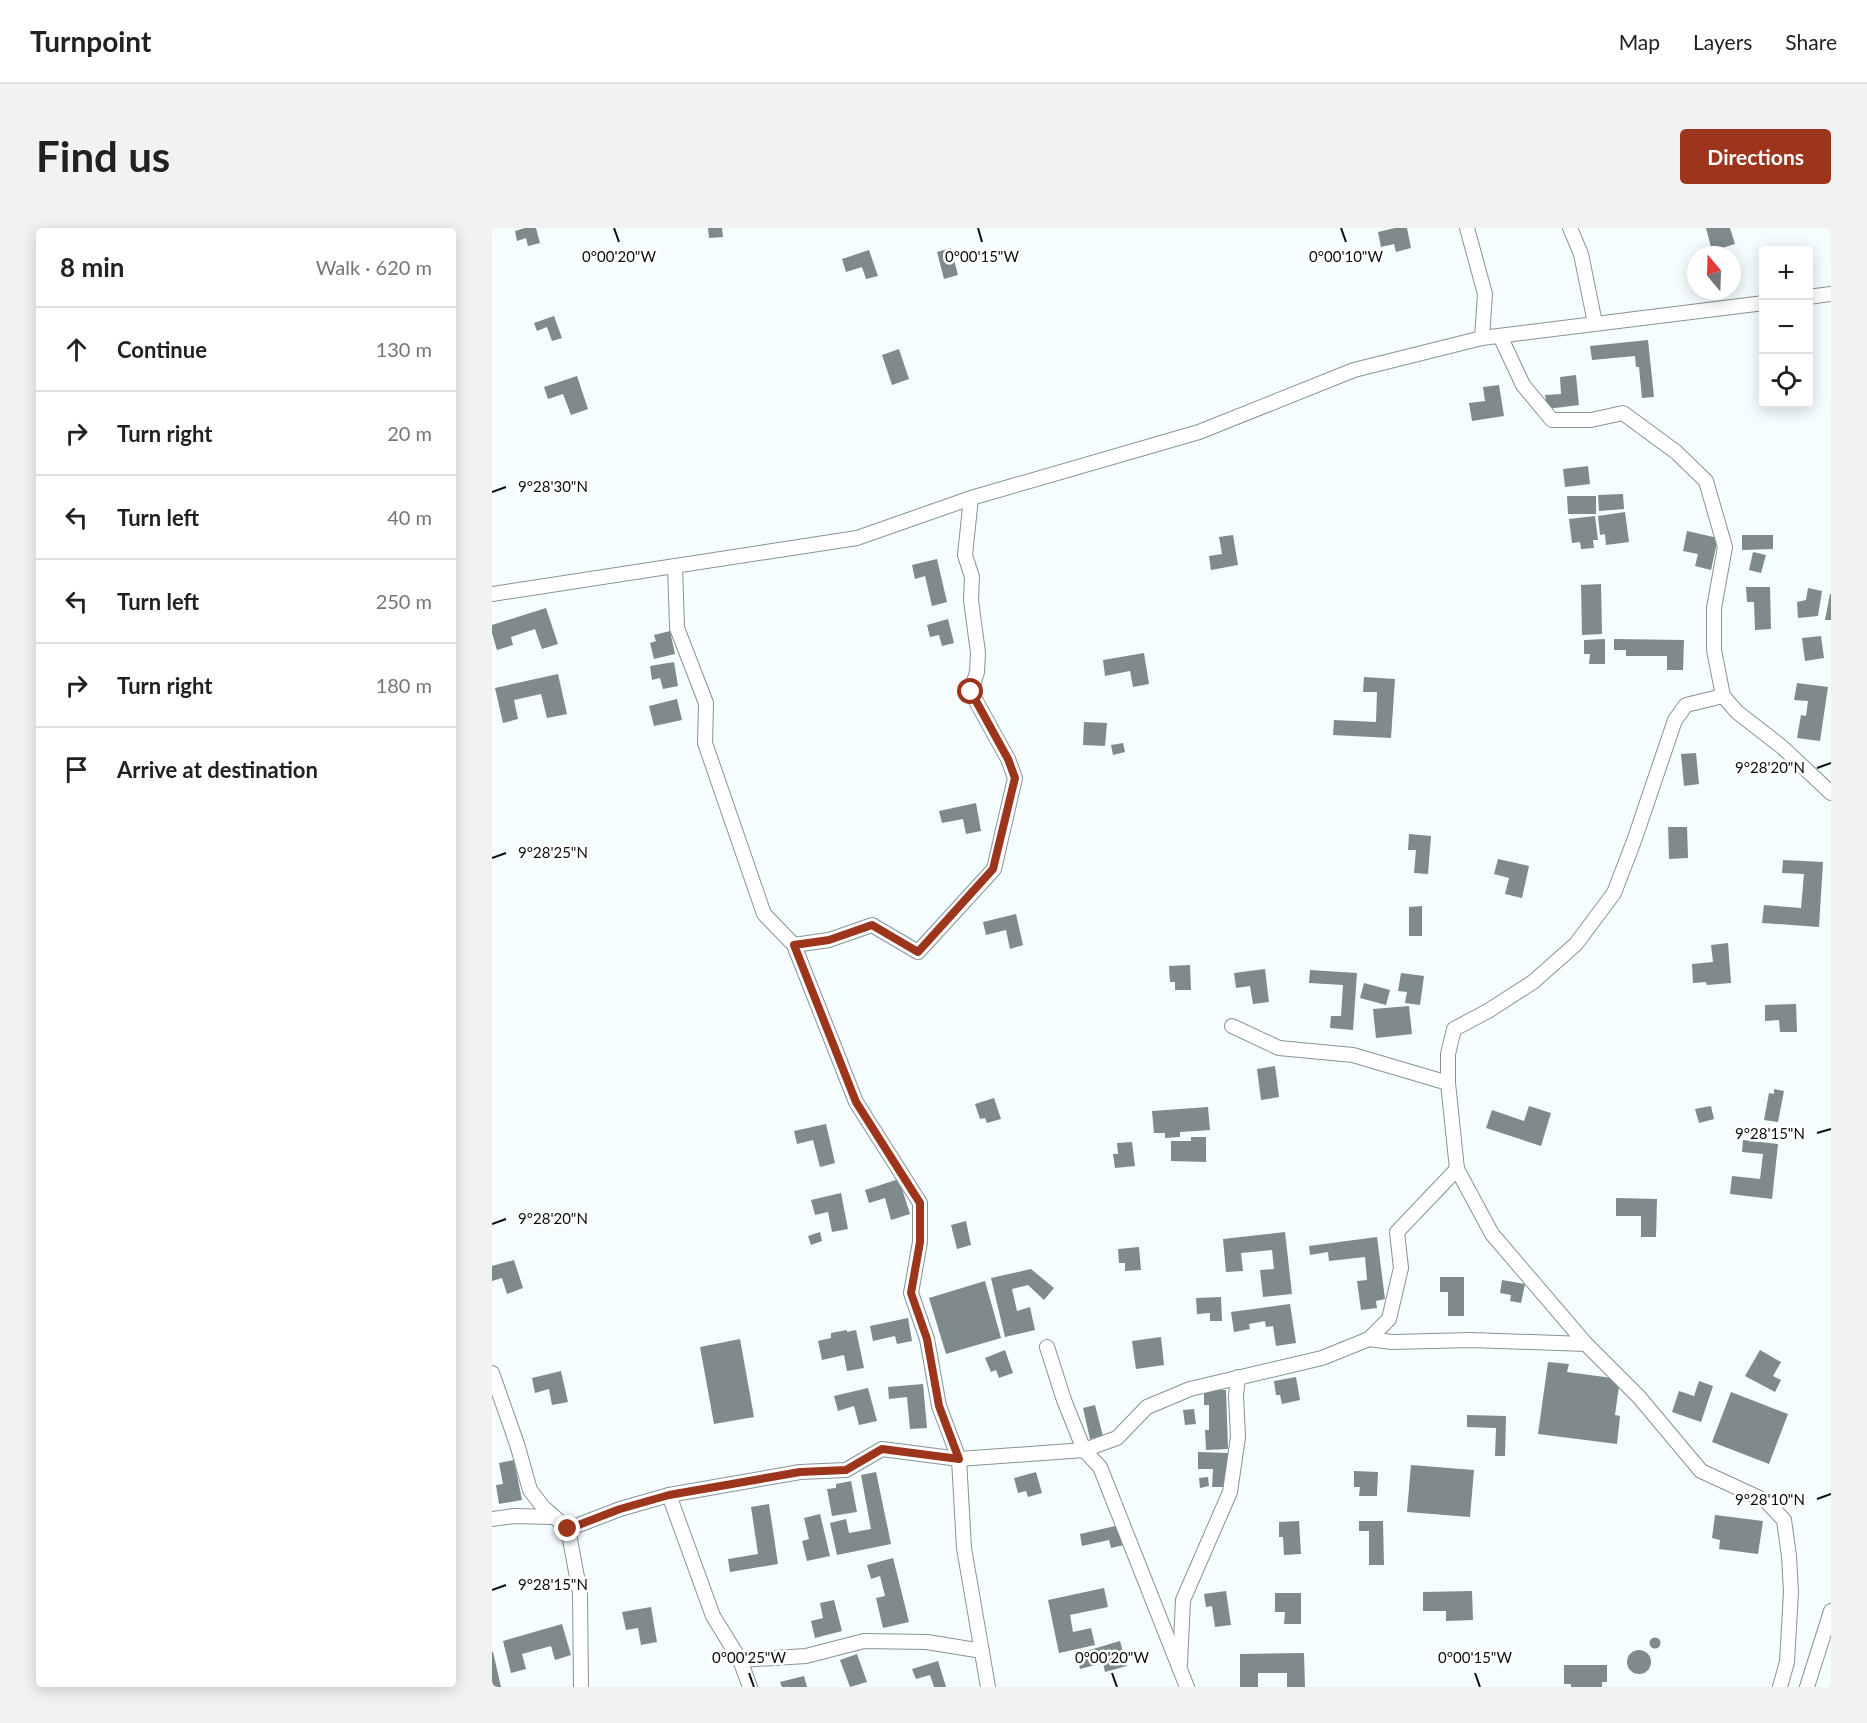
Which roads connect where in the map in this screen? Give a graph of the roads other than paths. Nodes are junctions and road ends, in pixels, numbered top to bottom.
1 (1467, 228) edge
2 (1570, 228) edge
3 (1831, 294) edge
4 (1813, 296) edge
5 (1759, 304) edge
6 (1595, 323) junction
7 (1500, 336) junction
8 (1482, 338) junction
9 (971, 498) junction
10 (675, 566) junction
11 (492, 594) edge
12 (1723, 696) junction
13 (1831, 793) edge
14 (794, 945) junction
15 (1232, 1026) dead end
16 (1448, 1083) junction
17 (1457, 1169) junction
18 (1369, 1339) junction
19 (1586, 1344) junction
20 (1047, 1347) dead end
21 (492, 1373) edge
22 (1238, 1377) junction
23 (1084, 1450) junction
24 (959, 1459) junction
25 (669, 1495) junction
26 (553, 1518) junction
27 (492, 1519) edge
28 (568, 1529) junction
29 (1831, 1611) edge
30 (982, 1651) junction
31 (740, 1660) junction
32 (1180, 1669) junction
33 (580, 1687) edge
34 (750, 1687) edge
35 (988, 1687) edge
36 (1187, 1687) edge
37 (1780, 1687) edge
38 (1807, 1687) edge

1 - 8 street
2 - 6 street
3 - 4 street
5 - 6 street
6 - 7 street
7 - 8 street
7 - 12 street
8 - 9 street
9 - 10 street
9 - 14 street
10 - 11 street
10 - 14 street
12 - 13 street
12 - 16 street
14 - 24 street
15 - 16 street
16 - 17 street
17 - 18 street
17 - 19 street
18 - 19 street
18 - 22 street
19 - 37 street
20 - 23 street
21 - 26 street
22 - 23 street
22 - 32 street
23 - 24 street
23 - 32 street
24 - 25 street
24 - 30 street
25 - 28 street
25 - 31 street
26 - 27 street
26 - 28 street
28 - 33 street
29 - 38 street
30 - 31 street
30 - 35 street
31 - 34 street
32 - 36 street

